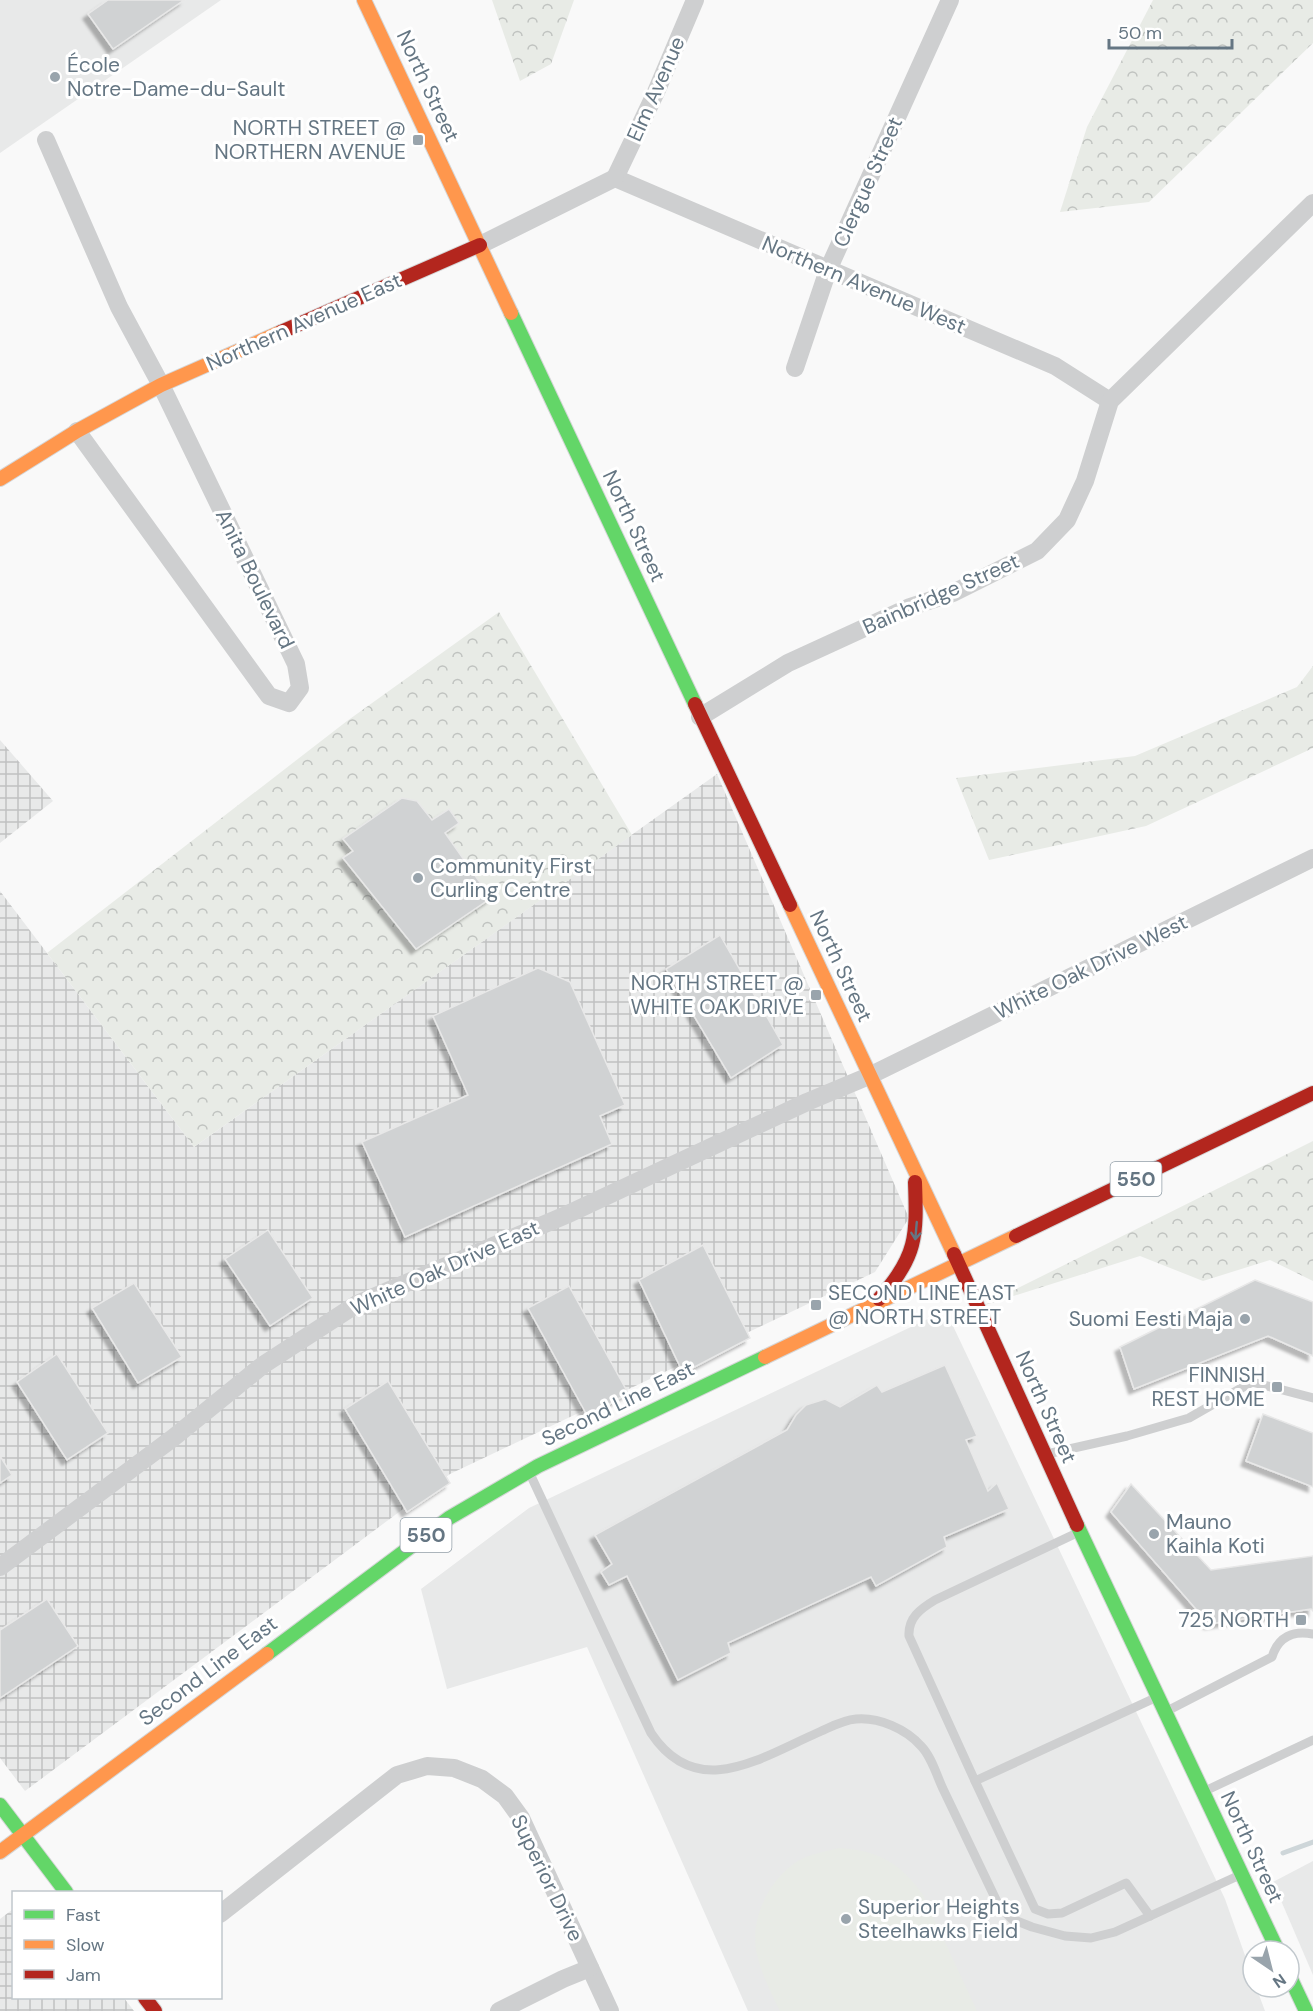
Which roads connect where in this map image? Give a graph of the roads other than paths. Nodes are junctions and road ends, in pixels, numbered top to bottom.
1 (364, 0) edge
2 (695, 0) edge
3 (950, 0) edge
4 (46, 140) dead end
5 (615, 178) junction
6 (1313, 203) edge
7 (480, 245) junction
8 (828, 270) junction
9 (795, 368) dead end
10 (161, 385) junction
11 (1110, 401) junction
12 (77, 431) junction
13 (0, 479) edge
14 (700, 717) junction
15 (1313, 858) edge
16 (869, 1076) junction
17 (1313, 1093) edge
18 (915, 1173) junction
19 (959, 1264) junction
20 (874, 1305) junction
21 (1313, 1400) edge
22 (1045, 1455) junction
23 (529, 1471) junction
24 (1080, 1532) junction
25 (0, 1567) edge
26 (1313, 1634) edge
27 (1158, 1697) junction
28 (1165, 1712) junction
29 (1313, 1740) edge
30 (975, 1781) junction
31 (1203, 1792) junction
32 (0, 1805) edge
33 (22, 1835) junction
34 (0, 1852) edge
35 (1242, 1874) junction
36 (64, 1891) edge
37 (222, 1912) edge
38 (1150, 1916) junction
39 (1272, 1939) edge
40 (590, 1968) junction
41 (146, 1999) edge
42 (155, 2011) edge
43 (499, 2011) edge
44 (610, 2011) edge

1 - 7 main road, North Street
2 - 5 street, Elm Avenue
3 - 8 street, Clergue Street
4 - 10 street, Anita Boulevard
5 - 7 street, Northern Avenue East
5 - 8 street, Northern Avenue West
6 - 11 street, Bainbridge Street
7 - 10 main road, Northern Avenue East
7 - 14 main road, North Street
8 - 9 street, Clergue Street
8 - 11 street, Northern Avenue West
10 - 12 main road, Northern Avenue East
10 - 12 street, Anita Boulevard
11 - 14 street, Bainbridge Street
12 - 13 main road, Northern Avenue East
14 - 16 main road, North Street
15 - 16 street, White Oak Drive West
16 - 18 main road, North Street
16 - 25 street, White Oak Drive East
17 - 19 main road, Second Line East / 550
18 - 19 main road, North Street
18 -> 20 main road
19 - 20 main road, Second Line East / 550
19 - 22 main road, North Street
20 - 23 main road, Second Line East / 550
21 - 22 lane
22 - 24 main road, North Street
23 - 33 main road, Second Line East / 550
23 - 38 lane
24 - 27 main road, North Street
24 - 30 lane
26 - 28 lane
27 - 28 main road, North Street
27 - 30 lane
28 - 31 main road, North Street
29 - 31 lane
30 - 38 lane
31 - 35 main road, North Street
32 - 33 main road
33 - 34 main road, Second Line East / 550
33 - 36 main road
35 - 38 lane
35 - 39 main road, North Street
37 - 40 street, Superior Drive
40 - 43 street
40 - 44 street, Superior Drive
41 - 42 main road

